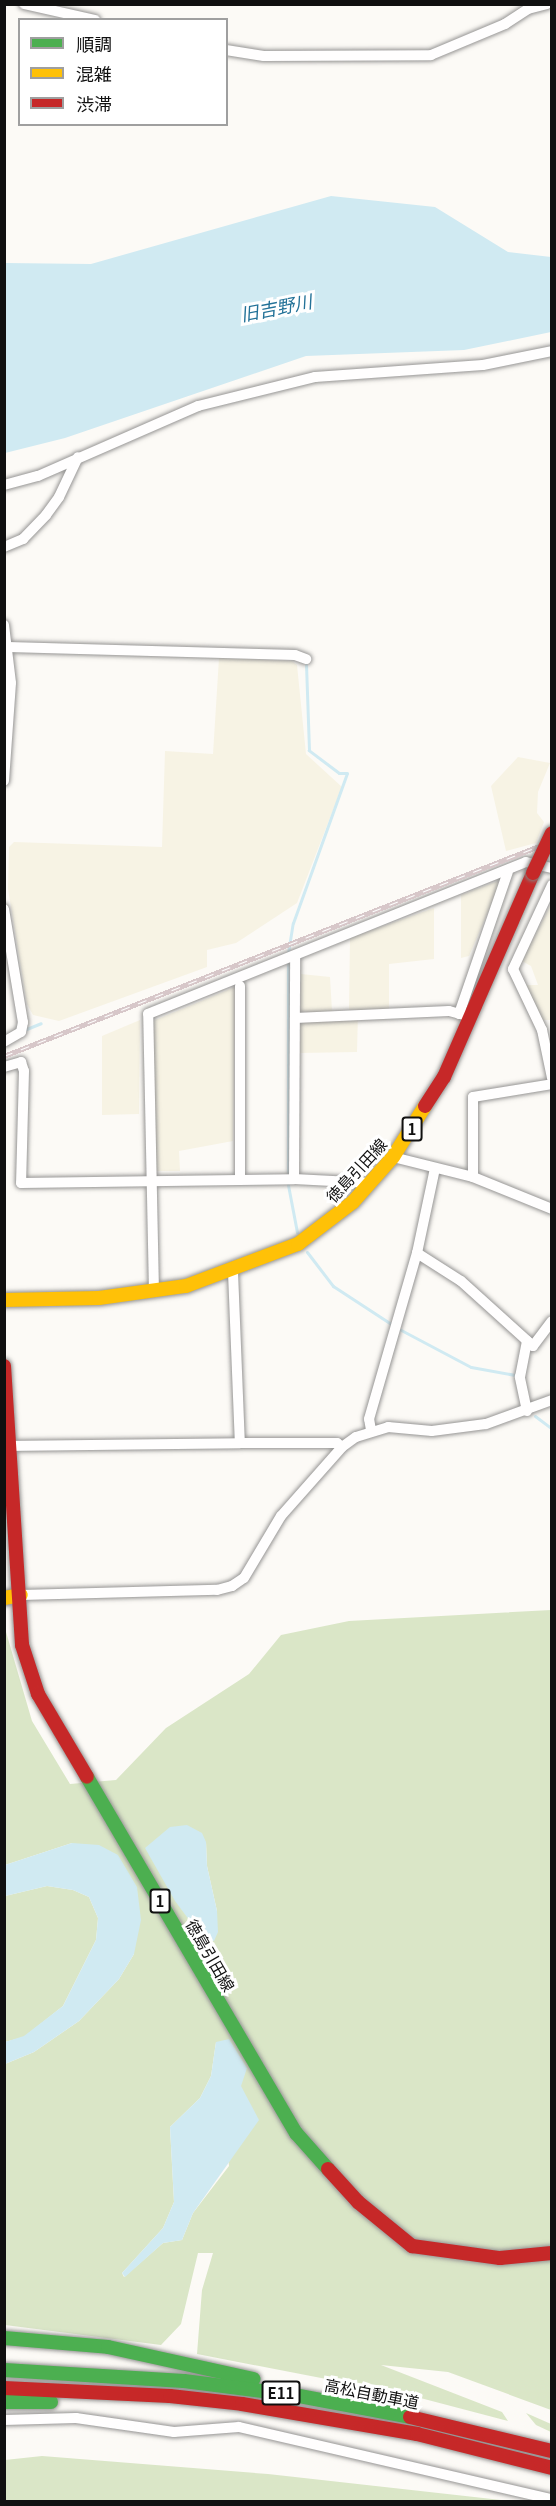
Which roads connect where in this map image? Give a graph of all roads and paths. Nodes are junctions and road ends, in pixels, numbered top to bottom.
1 (24, 4) edge
2 (547, 4) edge
3 (86, 18) edge
4 (228, 50) edge
5 (552, 351) edge
6 (78, 458) junction
7 (4, 486) edge
8 (4, 547) edge
9 (4, 625) edge
10 (8, 647) junction
11 (306, 659) dead end
12 (4, 781) edge
13 (552, 833) edge
14 (552, 868) edge
15 (508, 872) junction
16 (552, 885) edge
17 (4, 909) edge
18 (291, 957) junction
19 (240, 986) dead end
20 (465, 1015) junction
21 (295, 1018) junction
22 (4, 1042) edge
23 (4, 1067) edge
24 (551, 1075) edge
25 (552, 1084) edge
26 (393, 1156) junction
27 (435, 1168) junction
28 (472, 1178) junction
29 (294, 1179) junction
30 (240, 1180) junction
31 (151, 1181) junction
32 (370, 1183) junction
33 (552, 1209) edge
34 (417, 1253) junction
35 (233, 1272) junction
36 (154, 1292) junction
37 (4, 1300) edge
38 (552, 1321) edge
39 (527, 1341) junction
40 (4, 1366) edge
41 (552, 1400) edge
42 (527, 1411) junction
43 (371, 1430) junction
44 (240, 1443) junction
45 (8, 1446) edge
46 (342, 1447) junction
47 (21, 1595) junction
48 (4, 1598) edge
49 (552, 2253) edge
50 (4, 2338) edge
51 (4, 2370) edge
52 (4, 2388) edge
53 (4, 2402) edge
54 (4, 2420) edge
55 (353, 2421) junction
56 (512, 2440) junction
57 (552, 2451) edge
58 (552, 2468) edge
59 (552, 2499) edge

1 - 3 street
2 - 4 street
5 - 6 street
6 - 7 street
6 - 8 street
9 - 10 street
10 - 11 street
10 - 12 street
13 - 20 main road, 徳島引田線 / 1, bridge
14 - 15 street
15 - 18 street
15 - 20 street
16 - 24 street
17 - 22 street
18 - 21 street
18 - 31 street
19 - 30 street
20 - 21 street
20 - 26 main road, 徳島引田線 / 1
21 - 29 street
23 - 31 street
25 - 28 street
26 - 27 street
26 - 32 main road, 徳島引田線 / 1
27 - 28 street
27 - 34 street
28 - 33 street
29 - 30 street
29 - 32 street
30 - 31 street
31 - 36 street
32 - 35 main road, 徳島引田線 / 1
34 - 39 street
34 - 43 street
35 - 36 main road, 徳島引田線 / 1
35 - 44 street
36 - 37 main road, 徳島引田線 / 1
38 - 39 street
39 - 42 street
40 - 45 main road, 徳島引田線 / 1
41 - 42 street
42 - 43 street
43 - 46 street
44 - 45 street
44 - 46 street
45 - 47 main road, 徳島引田線 / 1
46 - 47 street
47 - 48 main road
47 - 49 main road, 徳島引田線 / 1
50 - 56 main road
51 - 56 main road, 高松自動車道 / E11
52 - 55 main road, 高松自動車道 / E11
53 - 55 main road
54 - 59 street
55 - 58 main road, 高松自動車道 / E11
56 - 57 main road, 高松自動車道 / E11

